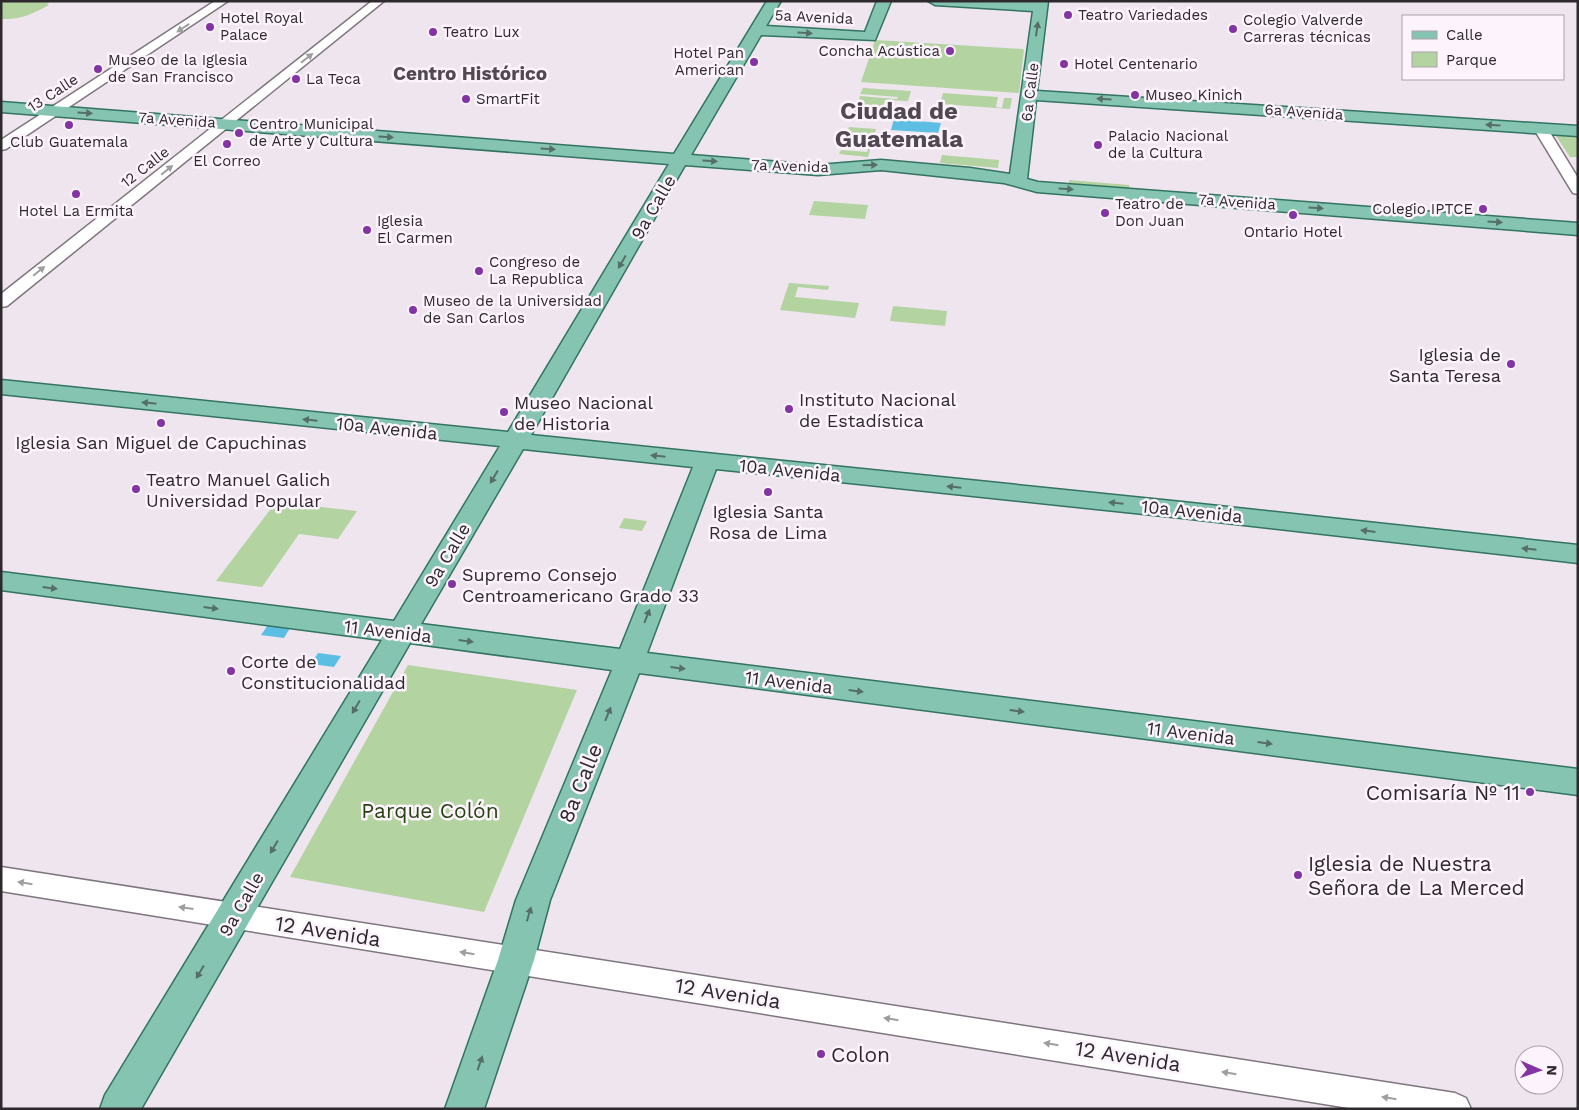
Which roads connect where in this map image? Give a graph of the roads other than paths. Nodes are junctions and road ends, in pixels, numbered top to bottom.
1 (223, 1) edge
2 (379, 1) edge
3 (774, 1) edge
4 (884, 1) edge
5 (935, 1) edge
6 (1041, 4) edge
7 (756, 30) junction
8 (1030, 95) junction
9 (1, 107) edge
10 (55, 111) junction
11 (224, 124) junction
12 (1542, 129) junction
13 (1578, 131) edge
14 (1, 146) edge
15 (680, 159) junction
16 (1018, 182) junction
17 (1578, 190) edge
18 (1578, 228) edge
19 (1, 302) edge
20 (1, 387) edge
21 (516, 442) junction
22 (707, 461) junction
23 (1578, 554) edge
24 (1, 582) edge
25 (400, 633) junction
26 (629, 662) junction
27 (1578, 782) edge
28 (1, 880) edge
29 (234, 915) junction
30 (516, 960) junction
31 (119, 1109) edge
32 (464, 1109) edge
33 (1455, 1109) edge

1 -> 10 street, 13 Calle
11 -> 2 street, 12 Calle
3 - 7 main road, 9a Calle
7 -> 4 main road, 5a Avenida
5 - 6 main road
8 -> 6 main road, 6a Calle
7 - 15 main road, 9a Calle
12 -> 8 main road, 6a Avenida
8 - 16 main road, 6a Calle
9 - 10 main road, 7a Avenida
10 -> 11 main road, 7a Avenida
10 - 14 street, 13 Calle
11 -> 15 main road, 7a Avenida
19 -> 11 street, 12 Calle
12 - 13 main road, 6a Avenida
12 - 17 street
15 -> 16 main road, 7a Avenida
15 -> 21 main road, 9a Calle
16 -> 18 main road, 7a Avenida
21 -> 20 main road, 10a Avenida
22 -> 21 main road, 10a Avenida
21 -> 25 main road, 9a Calle
23 -> 22 main road, 10a Avenida
26 -> 22 main road, 8a Calle
24 -> 25 main road, 11 Avenida
25 -> 26 main road, 11 Avenida
25 -> 29 main road, 9a Calle
26 -> 27 main road, 11 Avenida
30 -> 26 main road, 8a Calle
29 -> 28 street, 12 Avenida
30 -> 29 street, 12 Avenida
29 -> 31 main road, 9a Calle
32 -> 30 main road, 8a Calle
33 -> 30 street, 12 Avenida

